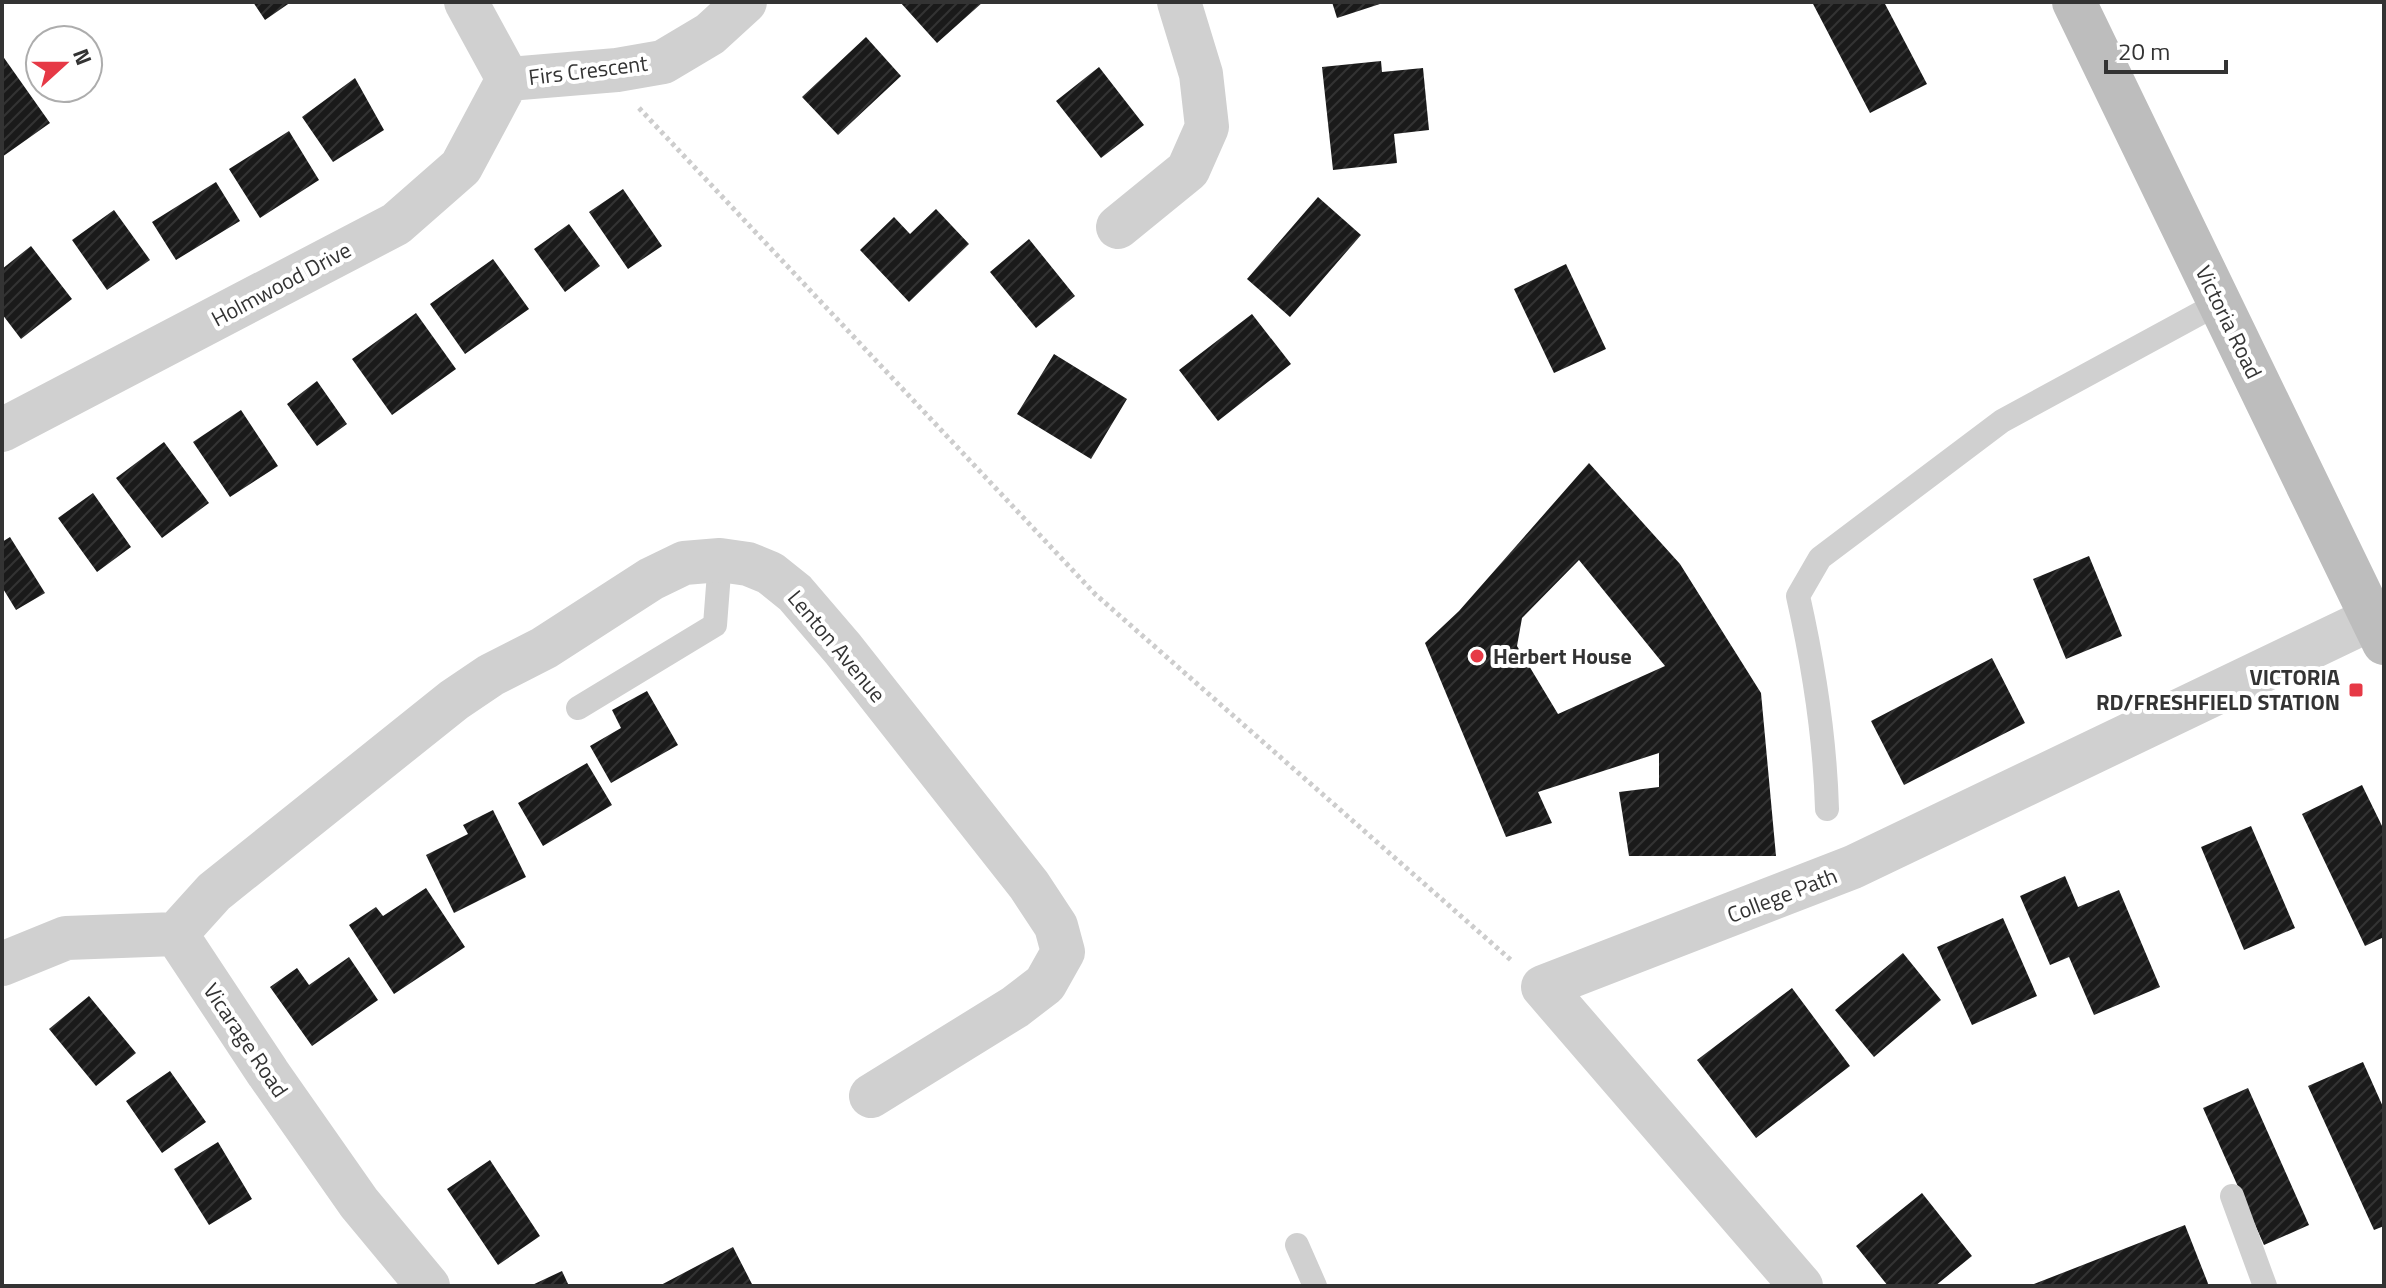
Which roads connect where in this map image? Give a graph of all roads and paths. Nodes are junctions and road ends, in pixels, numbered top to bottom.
1 (466, 2) edge
2 (745, 2) edge
3 (1179, 2) edge
4 (2074, 2) edge
5 (617, 70) junction
6 (508, 79) junction
7 (1118, 227) dead end
8 (2219, 303) junction
9 (2, 430) edge
10 (720, 560) junction
11 (2378, 630) edge
12 (578, 708) dead end
13 (1827, 809) dead end
14 (176, 934) junction
15 (2, 964) edge
16 (1543, 987) junction
17 (871, 1096) dead end
18 (2232, 1196) dead end
19 (1297, 1245) dead end
20 (428, 1286) edge
21 (1315, 1286) edge
22 (1801, 1286) edge
23 (2265, 1286) edge

1 - 6 street
2 - 5 street, Firs Crescent
3 - 7 street
4 - 8 street, Victoria Road
5 - 6 street, Firs Crescent
5 - 16 path
6 - 9 street, Holmwood Drive
8 - 11 street, Victoria Road
8 - 13 lane
10 - 12 lane
10 - 14 street, Lenton Avenue
10 - 17 street, Lenton Avenue
11 - 16 street, College Path
14 - 15 street
14 - 20 street, Vicarage Road
16 - 22 street
18 - 23 lane
19 - 21 lane

